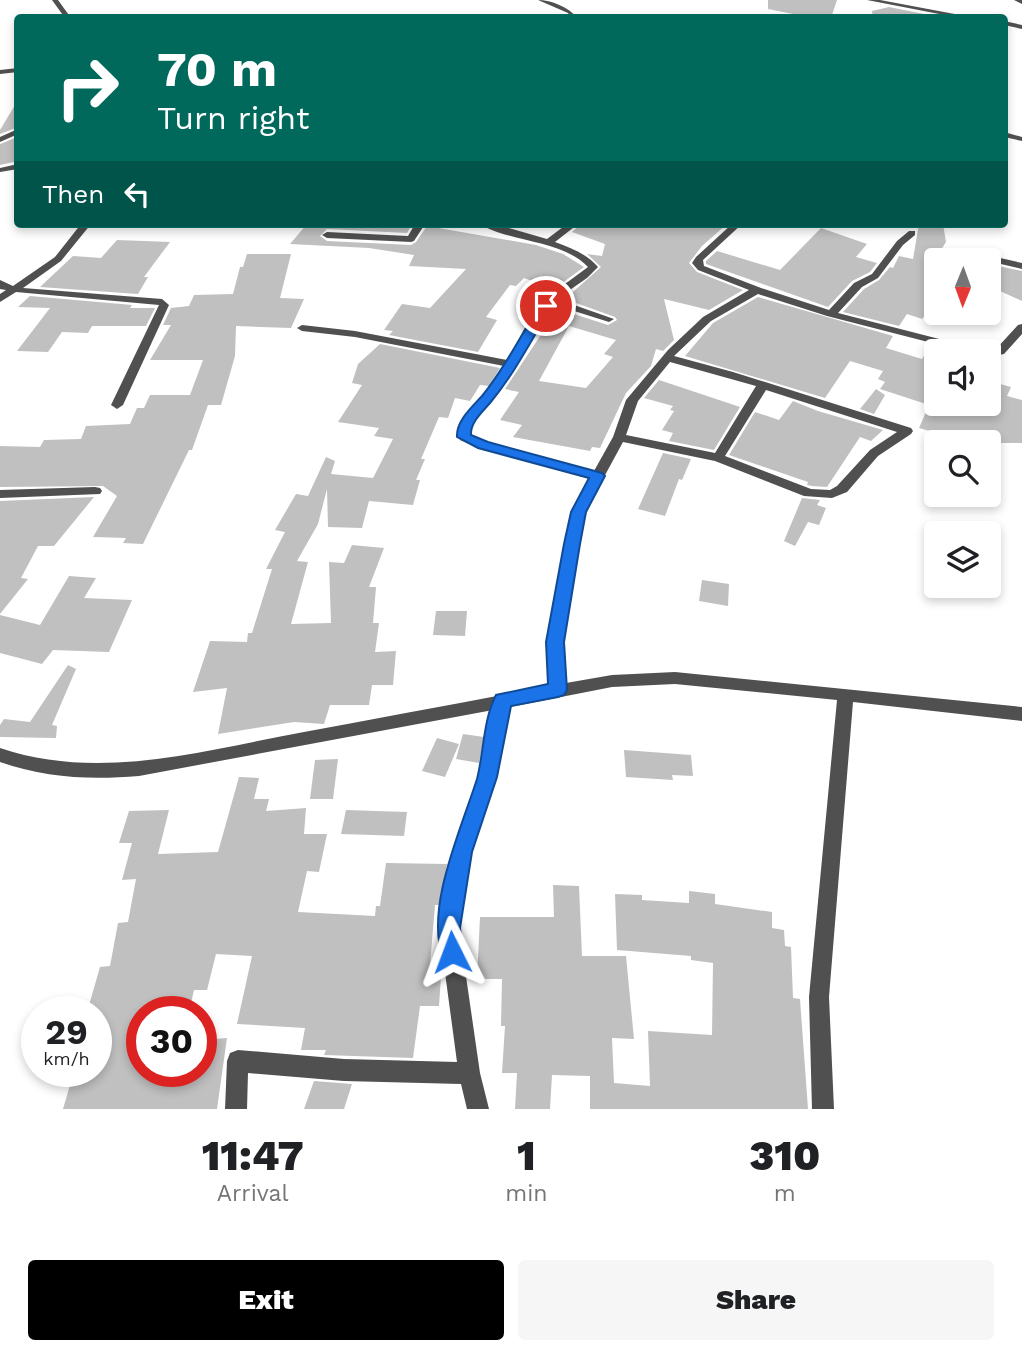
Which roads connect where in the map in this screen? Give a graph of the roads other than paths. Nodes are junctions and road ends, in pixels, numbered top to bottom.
1 (541, 0) edge
2 (870, 0) edge
3 (884, 0) edge
4 (891, 3) junction
5 (571, 14) edge
6 (951, 14) edge
7 (83, 228) edge
8 (418, 228) edge
9 (498, 228) edge
10 (568, 228) edge
11 (733, 228) edge
12 (912, 233) dead end
13 (327, 235) dead end
14 (548, 243) junction
15 (1001, 261) edge
16 (1022, 266) edge
17 (0, 283) edge
18 (12, 289) junction
19 (757, 290) junction
20 (0, 299) edge
21 (550, 300) junction
22 (831, 314) junction
23 (609, 319) dead end
24 (302, 328) dead end
25 (1021, 330) edge
26 (930, 339) edge
27 (1001, 351) edge
28 (667, 358) junction
29 (511, 364) junction
30 (763, 386) junction
31 (117, 405) dead end
32 (619, 437) junction
33 (718, 458) junction
34 (597, 476) junction
35 (95, 491) dead end
36 (0, 494) edge
37 (558, 690) junction
38 (846, 695) junction
39 (503, 700) junction
40 (1022, 714) edge
41 (0, 755) edge
42 (469, 1073) junction
43 (236, 1109) edge
44 (478, 1109) edge
45 (823, 1109) edge

1 - 5 street
2 - 4 street
3 - 4 street
4 - 6 street
7 - 18 street
8 - 13 street
9 - 14 street
10 - 14 street
11 - 19 street
12 - 22 street
14 - 21 street
15 - 16 street
17 - 18 street
18 - 20 street
18 - 31 street
19 - 22 street
19 - 28 street
21 - 23 street
21 - 29 street
22 - 26 street
24 - 29 street
25 - 27 street
28 - 30 street
28 - 32 street
29 - 34 street
30 - 33 street
30 - 33 street
32 - 33 street
32 - 34 street
34 - 37 street
35 - 36 street
37 - 38 street
37 - 39 street
38 - 40 street
38 - 45 street
39 - 41 street
39 - 42 street
42 - 43 street
42 - 44 street

